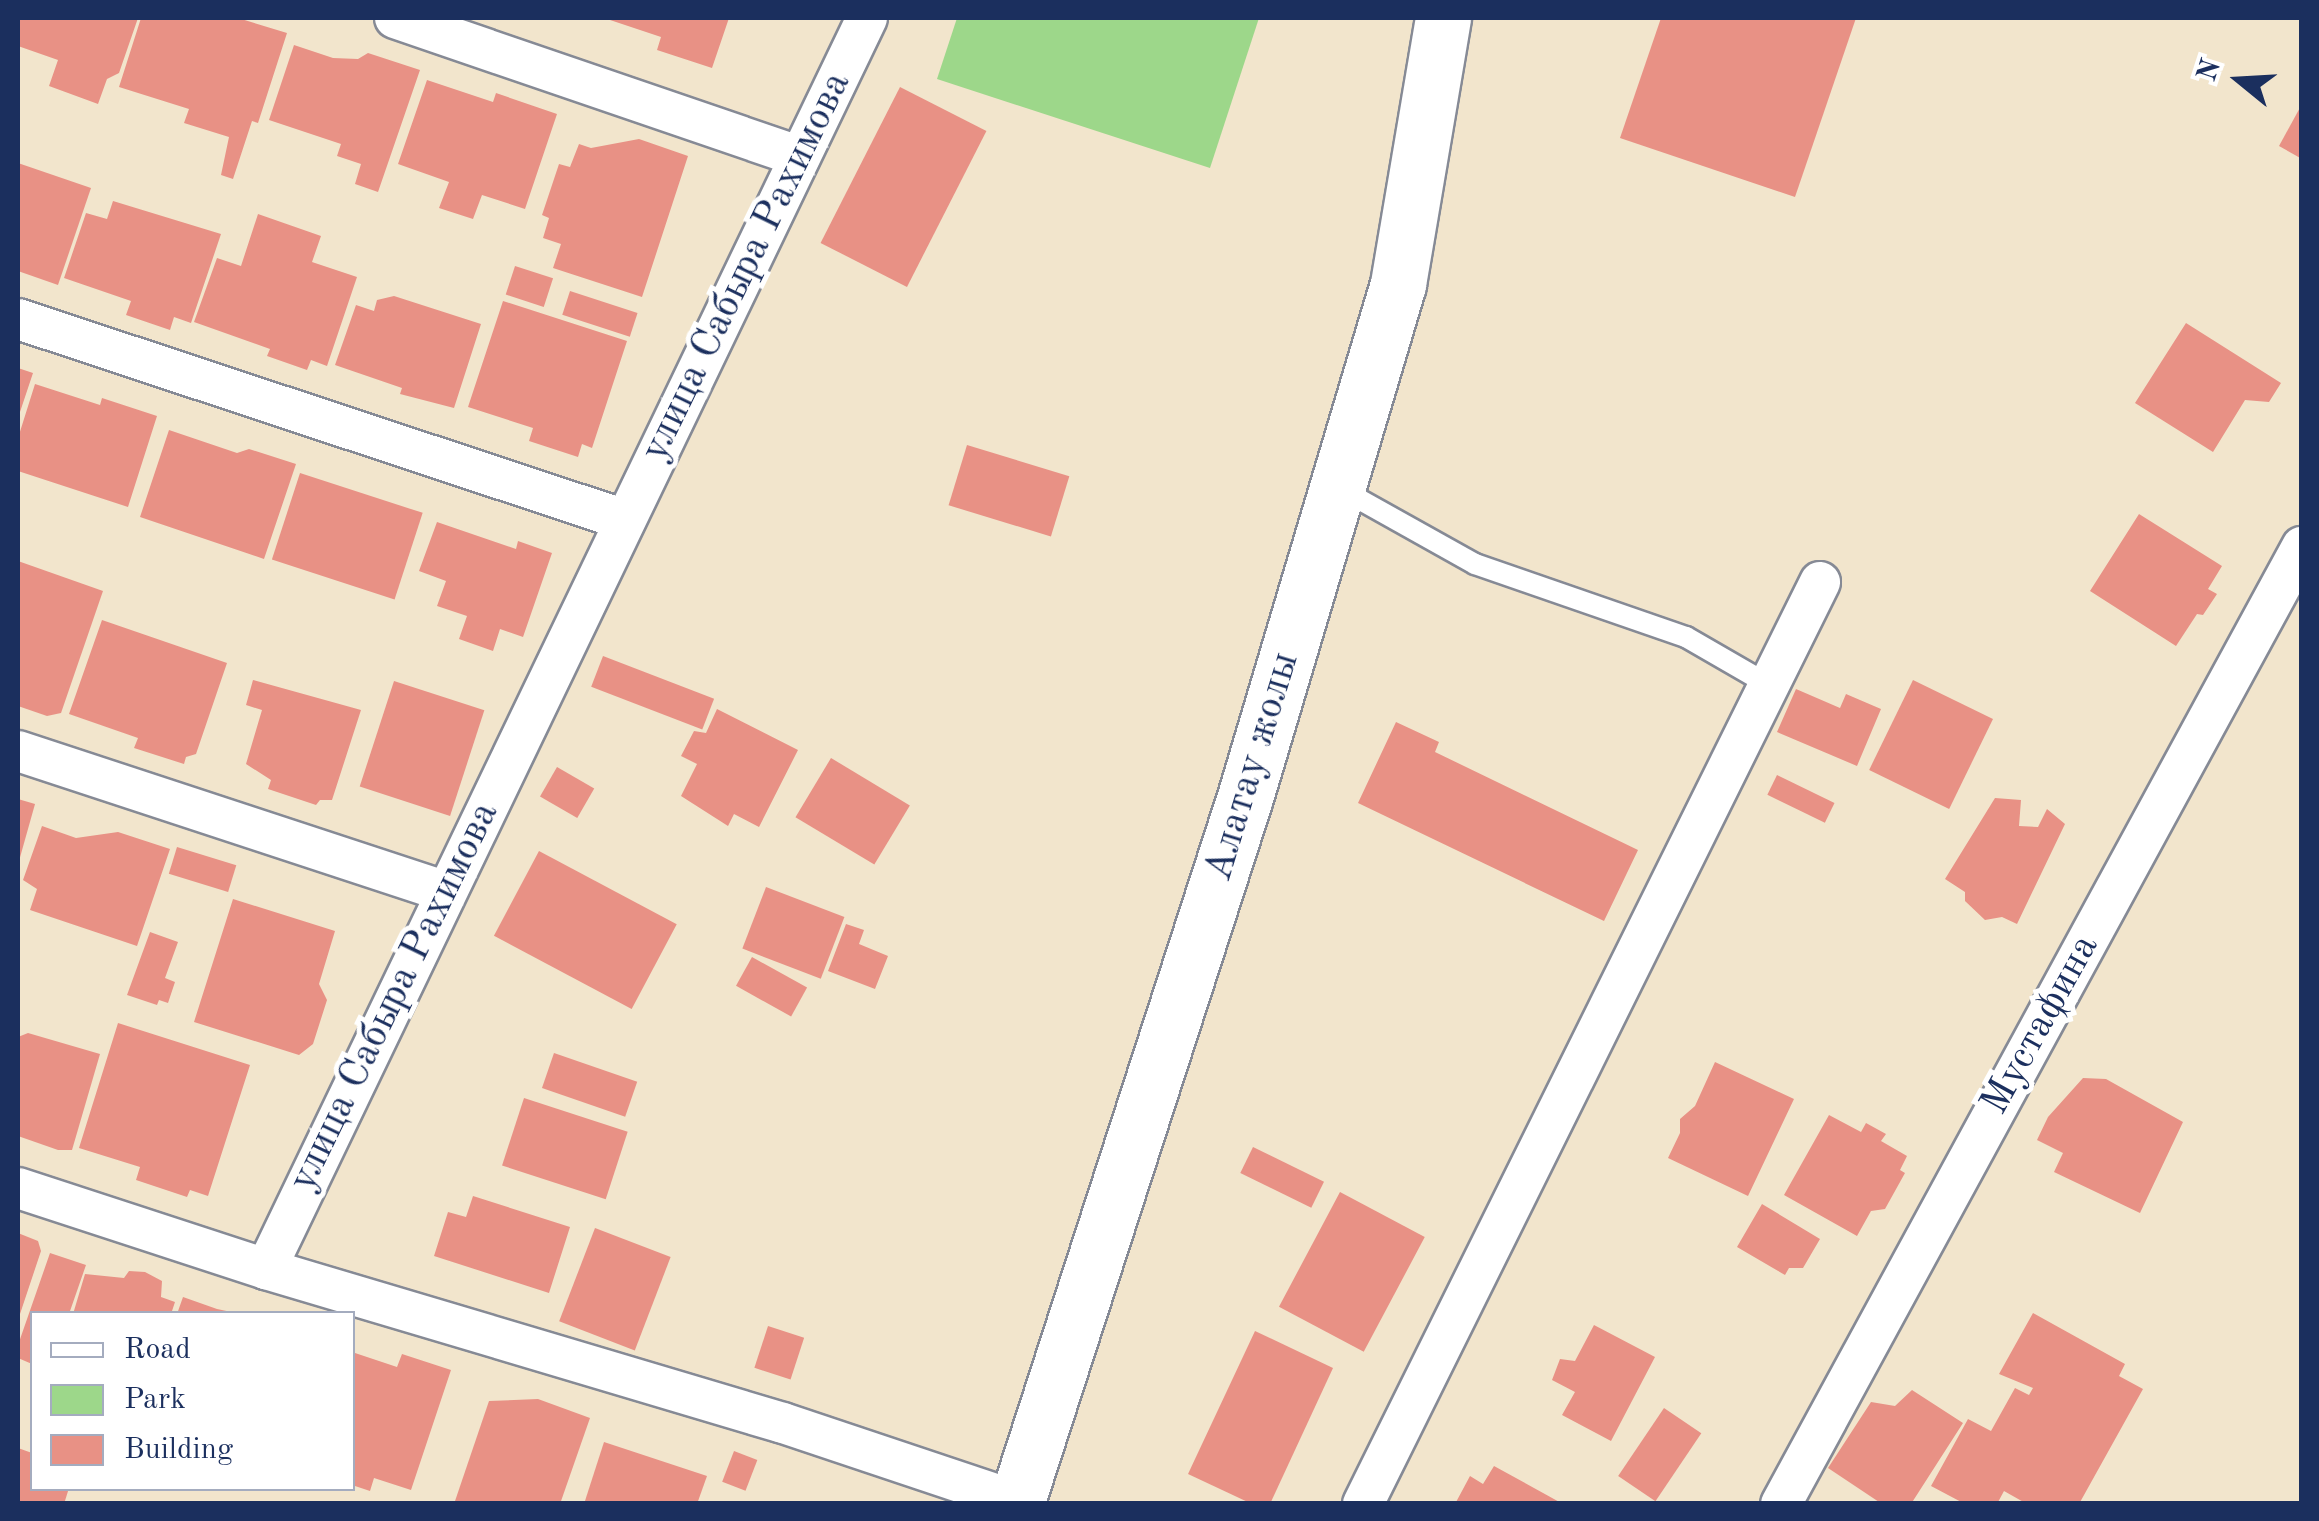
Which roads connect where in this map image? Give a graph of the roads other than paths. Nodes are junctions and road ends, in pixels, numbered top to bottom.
1 (395, 18) edge
2 (868, 18) edge
3 (1443, 18) edge
4 (800, 157) junction
5 (18, 319) edge
6 (1338, 487) junction
7 (625, 520) junction
8 (2302, 547) edge
9 (1820, 582) dead end
10 (1768, 686) junction
11 (18, 751) edge
12 (445, 891) junction
13 (18, 1188) edge
14 (266, 1269) junction
15 (1016, 1502) edge
16 (1363, 1504) edge
17 (1782, 1504) edge

1 - 4 street
2 - 4 street, улица Сабыра Рахимова
3 - 6 main road, Алатау жолы
4 - 7 street, улица Сабыра Рахимова
5 - 7 street
6 - 10 lane
6 - 15 main road, Алатау жолы
7 - 12 street, улица Сабыра Рахимова
8 - 17 street, Мустафина
9 - 10 street
10 - 16 street
11 - 12 street
12 - 14 street, улица Сабыра Рахимова
13 - 14 street
14 - 15 street

